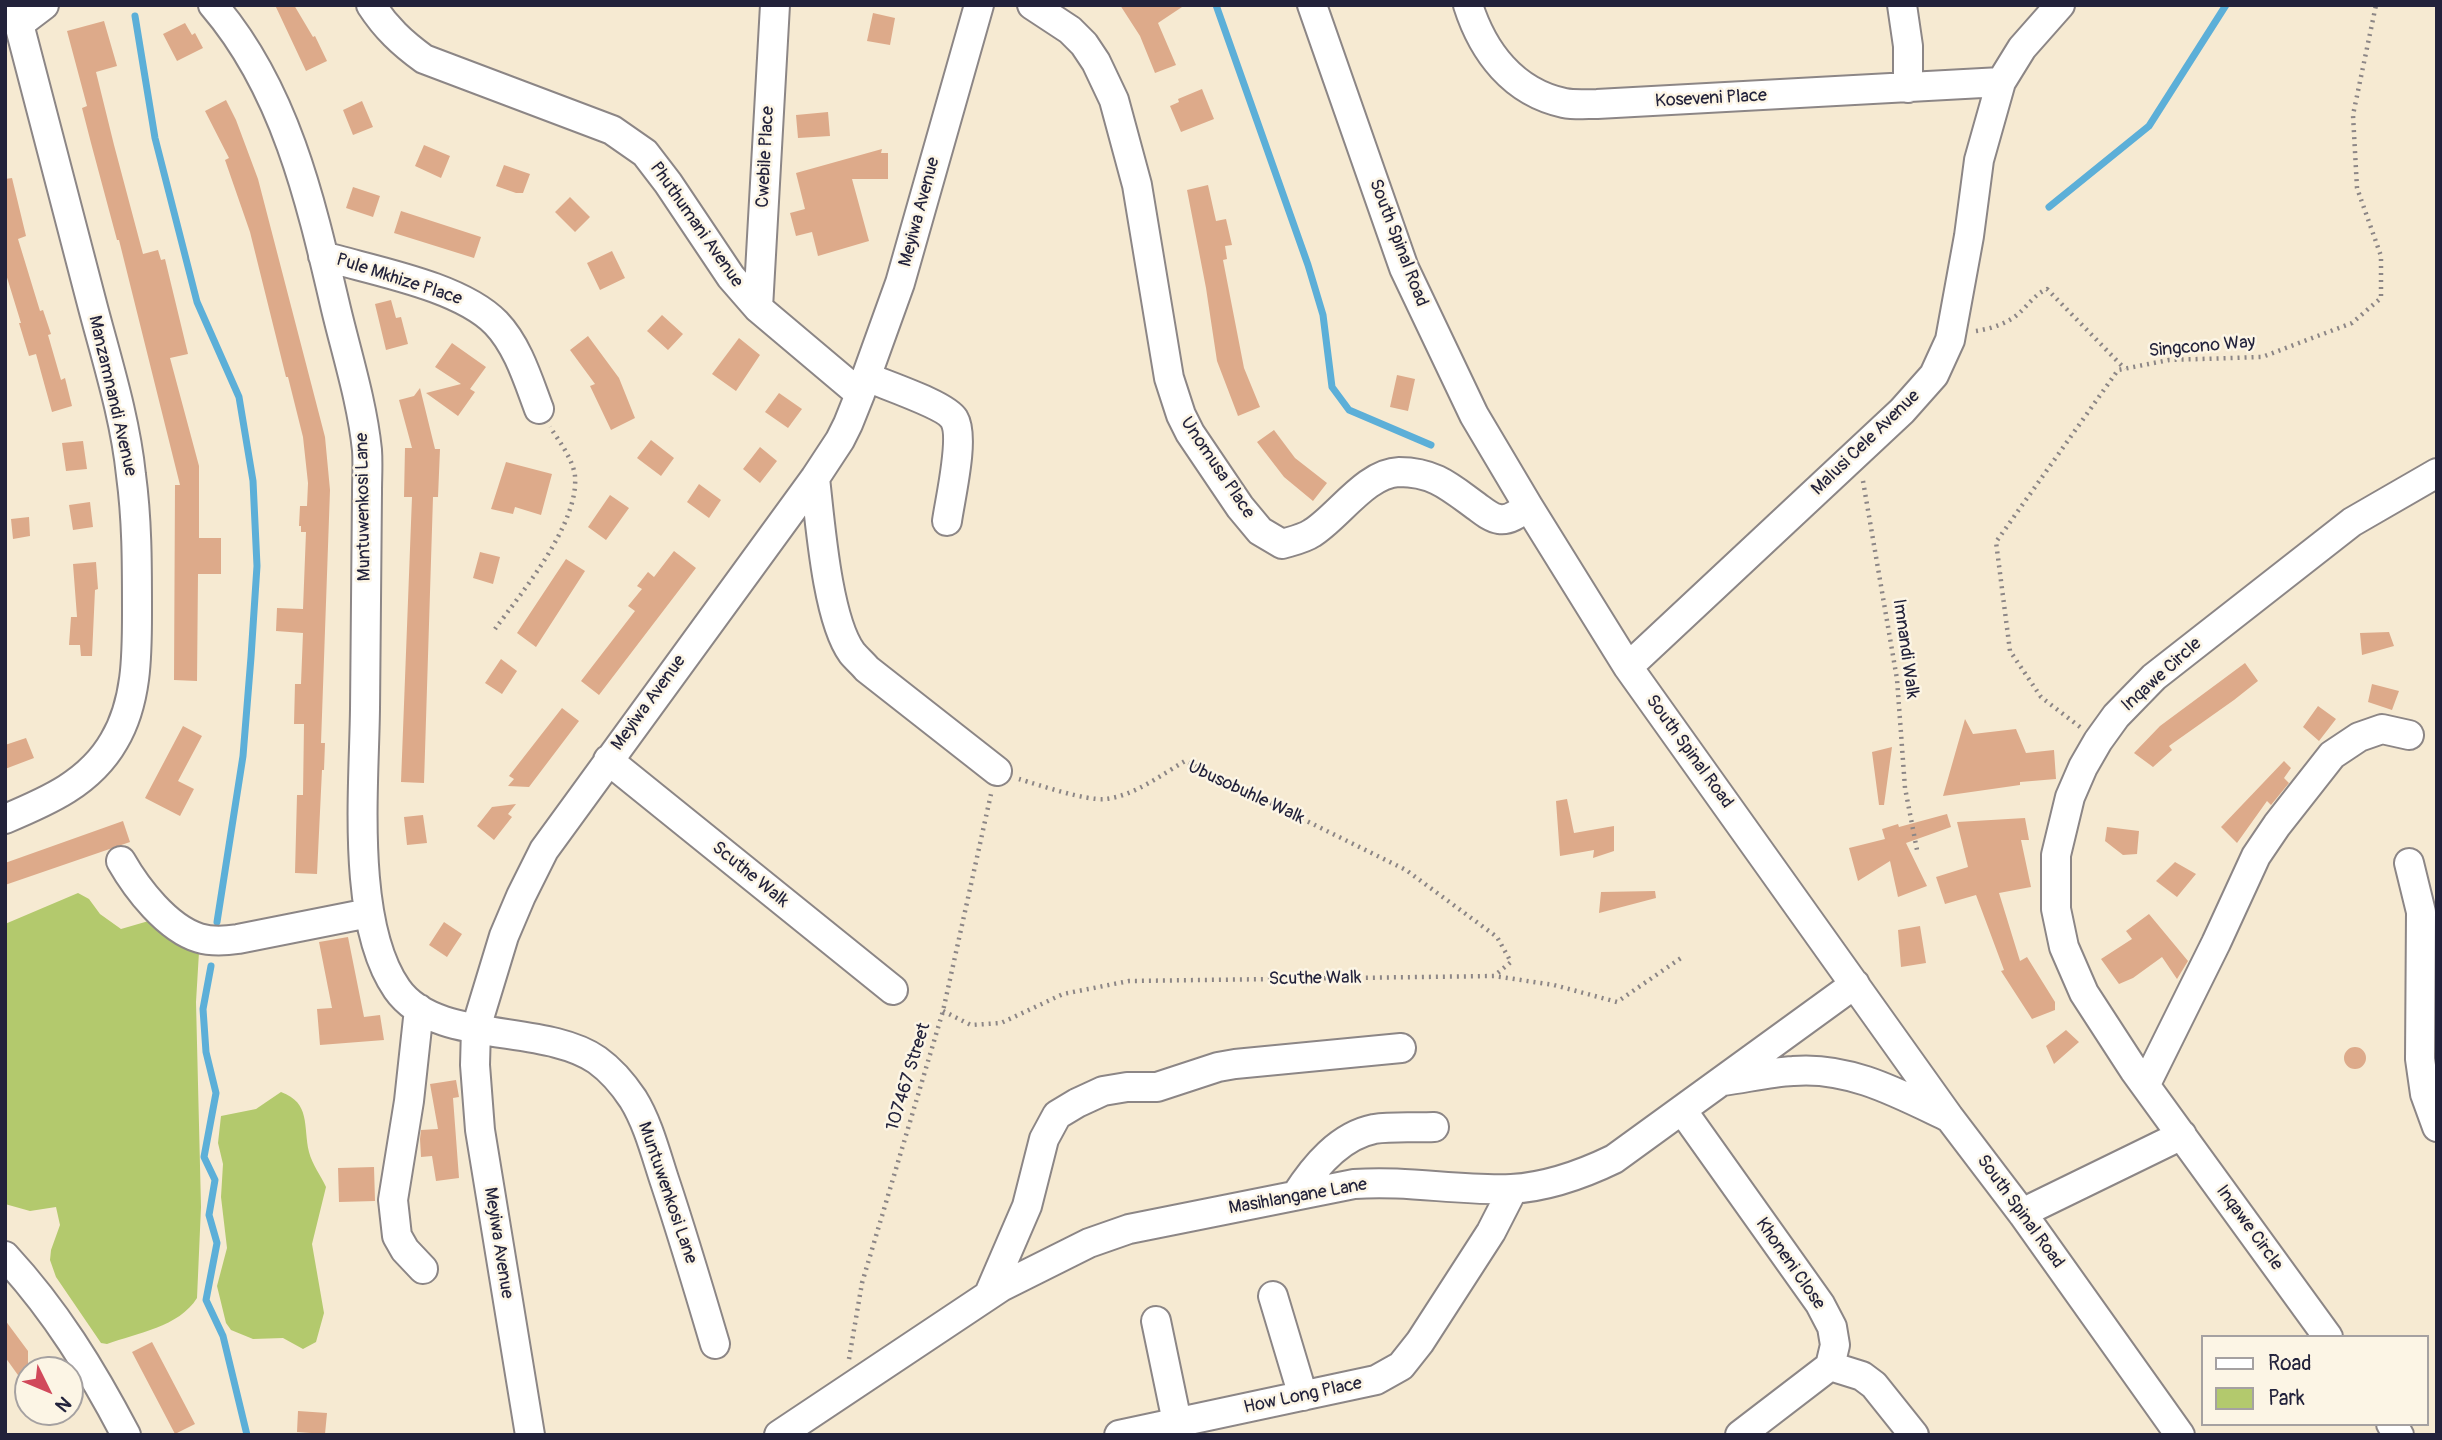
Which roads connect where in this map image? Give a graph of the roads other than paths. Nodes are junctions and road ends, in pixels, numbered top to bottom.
1 (44, 5) edge
2 (213, 5) edge
3 (371, 5) edge
4 (775, 5) edge
5 (979, 5) edge
6 (1032, 5) edge
7 (1312, 5) edge
8 (1468, 5) edge
9 (1902, 5) edge
10 (2060, 5) edge
11 (14, 15) edge
12 (2001, 82) junction
13 (1908, 88) junction
14 (323, 256) junction
15 (758, 308) junction
16 (864, 386) junction
17 (539, 409) road end
18 (2437, 473) edge
19 (815, 478) junction
20 (1528, 506) junction
21 (947, 521) dead end
22 (1628, 667) junction
23 (2409, 735) dead end
24 (608, 760) junction
25 (997, 771) road end
26 (5, 819) edge
27 (121, 861) dead end
28 (2409, 863) dead end
29 (369, 913) junction
30 (1855, 984) junction
31 (893, 990) dead end
32 (419, 1009) junction
33 (476, 1028) junction
34 (1401, 1048) dead end
35 (1720, 1081) junction
36 (2146, 1084) junction
37 (1682, 1110) junction
38 (1949, 1117) junction
39 (1434, 1127) dead end
40 (2437, 1127) edge
41 (2182, 1135) junction
42 (1513, 1189) junction
43 (1296, 1195) junction
44 (2022, 1213) junction
45 (5, 1256) edge
46 (423, 1269) dead end
47 (989, 1294) junction
48 (1273, 1296) dead end
49 (1156, 1321) dead end
50 (2327, 1335) edge
51 (715, 1344) dead end
52 (1830, 1366) junction
53 (1303, 1395) junction
54 (1177, 1422) junction
55 (126, 1435) edge
56 (530, 1435) edge
57 (779, 1435) edge
58 (1119, 1435) edge
59 (1740, 1435) edge
60 (1914, 1435) edge
61 (2179, 1435) edge

1 - 11 street
2 - 14 street, Muntuwenkosi Lane
3 - 15 street, Phuthumani Avenue
4 - 15 street, Cwebile Place
5 - 16 street, Meyiwa Avenue
6 - 20 street, Unomusa Place
7 - 20 street, South Spinal Road
8 - 13 street, Koseveni Place
9 - 13 street
10 - 12 street, Malusi Cele Avenue
11 - 26 street, Manzamnandi Avenue
12 - 13 street, Koseveni Place
12 - 22 street, Malusi Cele Avenue
14 - 17 street, Pule Mkhize Place
14 - 29 street, Muntuwenkosi Lane
15 - 16 street, Phuthumani Avenue
16 - 19 street, Meyiwa Avenue
16 - 21 street, Phuthumani Avenue
18 - 36 street, Inqawe Circle
19 - 24 street, Meyiwa Avenue
19 - 25 street
20 - 22 street, South Spinal Road
22 - 30 street, South Spinal Road
23 - 36 street
24 - 31 street, Scuthe Walk
24 - 33 street, Meyiwa Avenue
27 - 29 street
28 - 40 street
29 - 32 street, Muntuwenkosi Lane
30 - 35 street, Masihlangane Lane
30 - 38 street, South Spinal Road
32 - 33 street, Muntuwenkosi Lane
32 - 46 street
33 - 51 street, Muntuwenkosi Lane
33 - 56 street, Meyiwa Avenue
34 - 47 street
35 - 37 street, Masihlangane Lane
35 - 38 street
36 - 41 street, Inqawe Circle
37 - 42 street, Masihlangane Lane
37 - 52 street, Khoneni Close
38 - 44 street, South Spinal Road
39 - 43 street
41 - 44 street
41 - 50 street, Inqawe Circle
42 - 43 street, Masihlangane Lane
42 - 53 street, How Long Place
43 - 47 street, Masihlangane Lane
44 - 61 street, South Spinal Road
45 - 55 street
47 - 57 street, Masihlangane Lane
48 - 53 street
49 - 54 street
52 - 59 street
52 - 60 street
53 - 54 street, How Long Place
54 - 58 street, How Long Place

